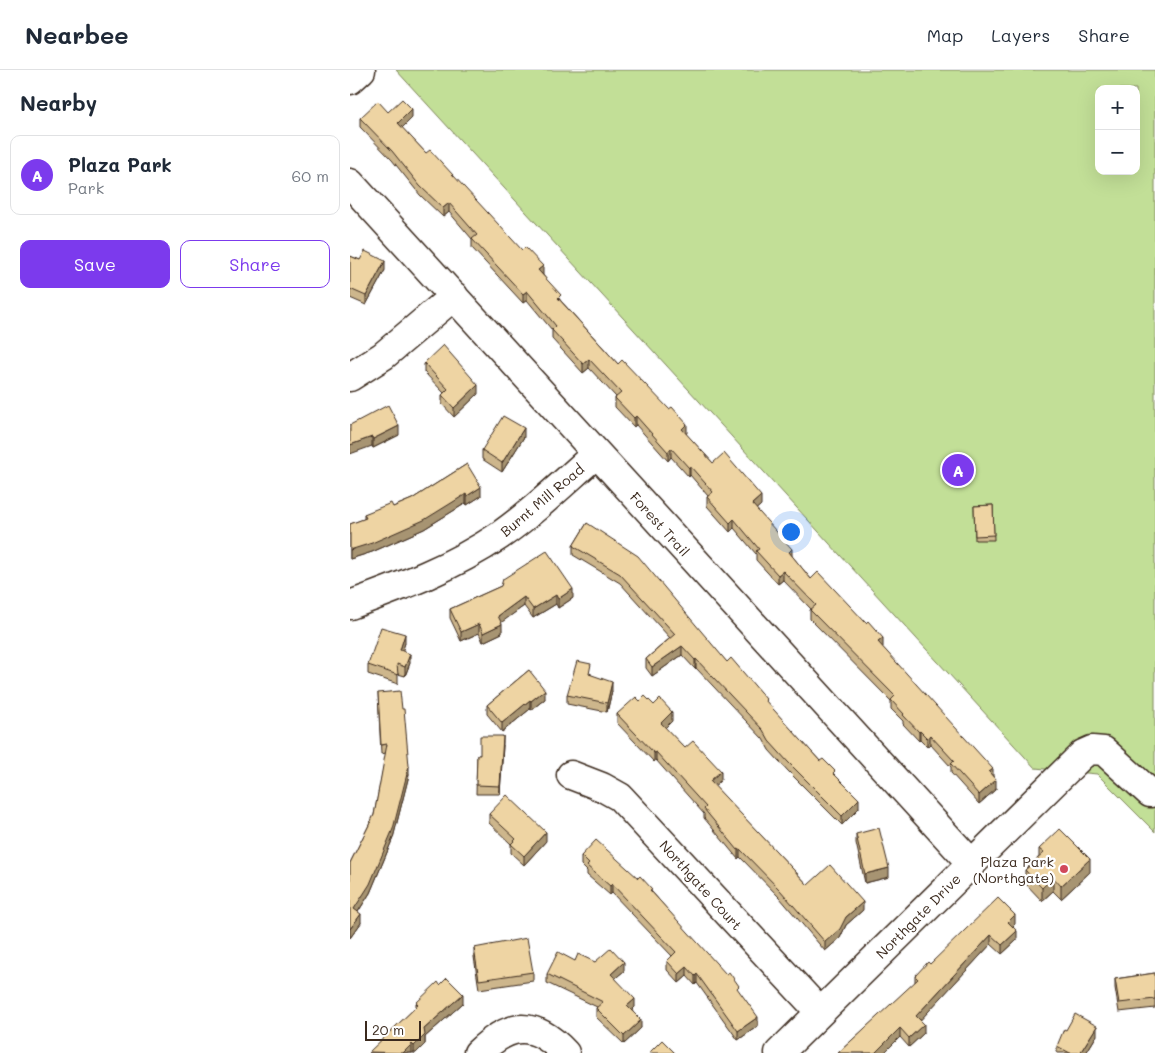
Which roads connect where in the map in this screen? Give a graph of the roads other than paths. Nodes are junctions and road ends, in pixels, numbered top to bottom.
1 (361, 70) edge
2 (350, 80) edge
3 (350, 183) edge
4 (454, 296) junction
5 (350, 377) edge
6 (596, 454) junction
7 (350, 605) edge
8 (571, 775) dead end
9 (1150, 792) dead end
10 (972, 863) junction
11 (820, 1012) junction
12 (478, 1053) edge
13 (565, 1053) edge
14 (779, 1053) edge

1 - 2 street
3 - 4 street, Forest Trail
4 - 5 street
4 - 6 street, Forest Trail
6 - 7 street, Burnt Mill Road
6 - 10 street, Forest Trail
8 - 11 street, Northgate Court
9 - 10 street, Northgate Drive
10 - 11 street, Northgate Drive
11 - 14 street, Northgate Drive
12 - 13 street

